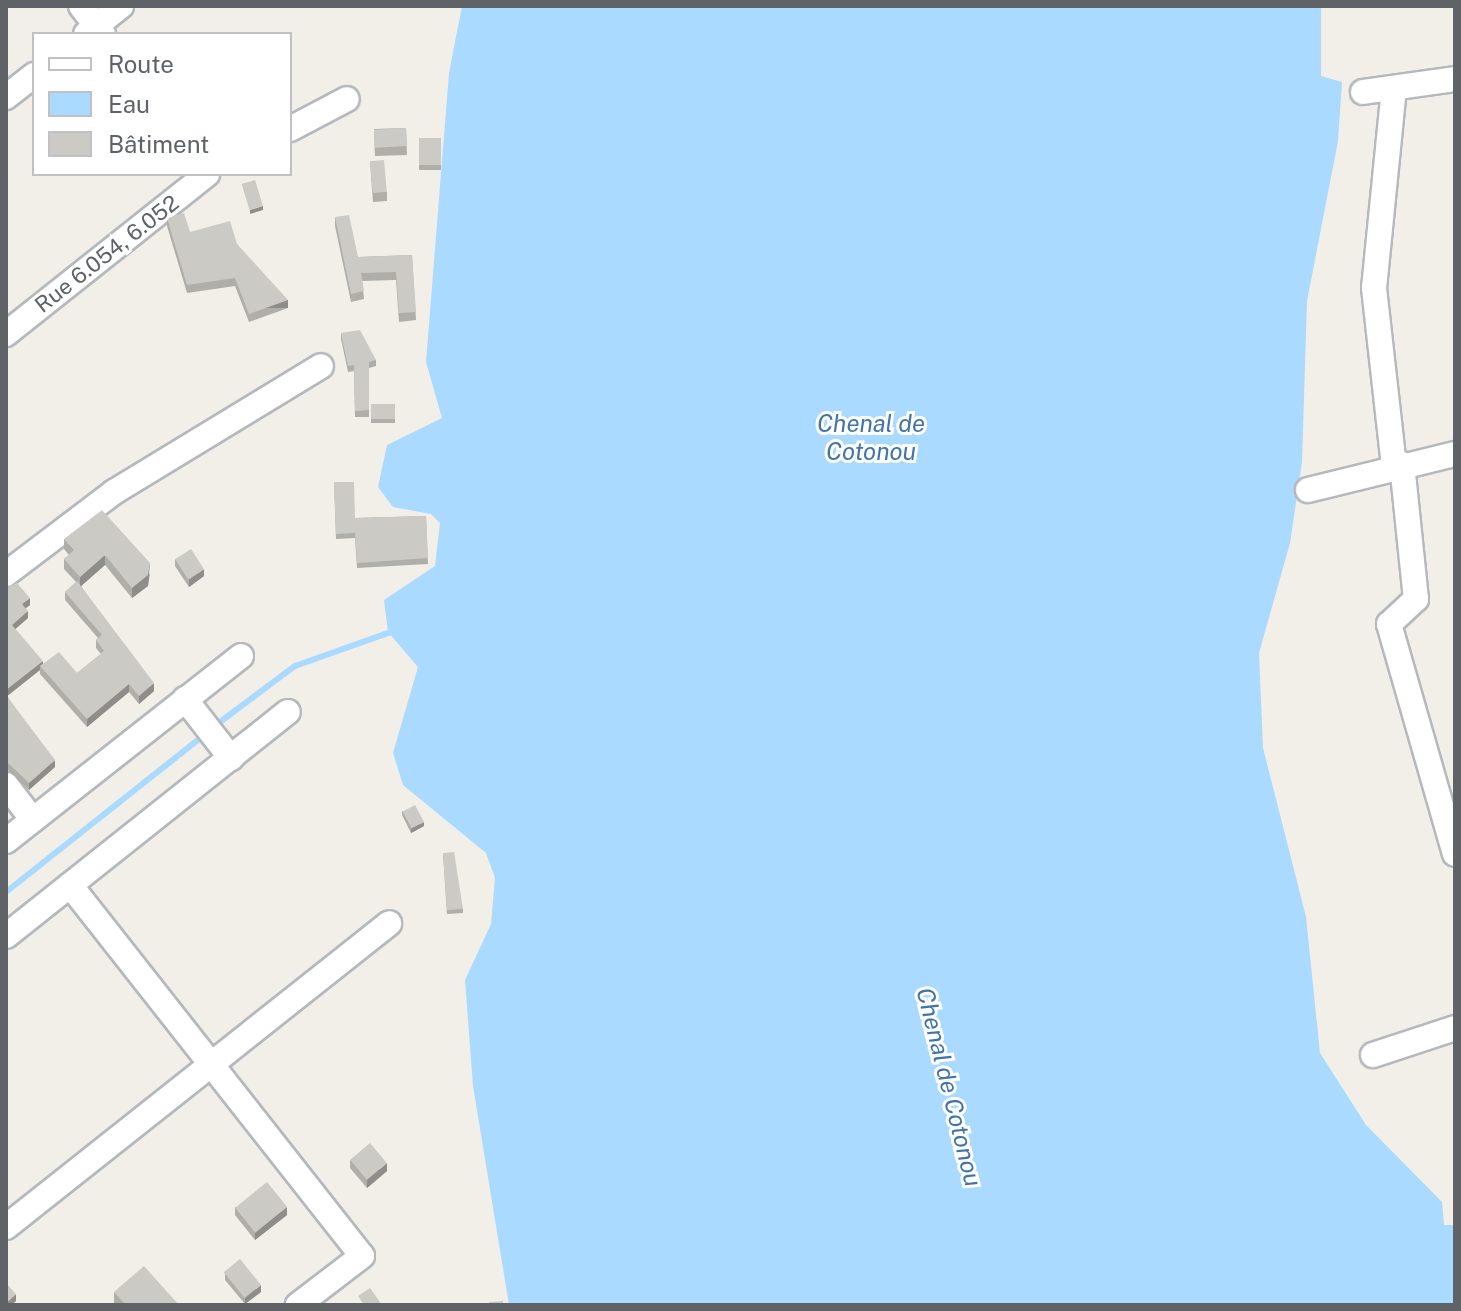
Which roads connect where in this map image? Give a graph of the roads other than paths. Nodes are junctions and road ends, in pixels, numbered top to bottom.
1 (81, 6) edge
2 (121, 6) edge
3 (95, 31) edge
4 (32, 77) edge
5 (1455, 79) edge
6 (1394, 88) junction
7 (1363, 92) dead end
8 (6, 97) edge
9 (347, 99) dead end
10 (292, 128) edge
11 (204, 176) edge
12 (6, 334) edge
13 (321, 366) dead end
14 (1455, 454) edge
15 (1398, 464) junction
16 (1308, 490) dead end
17 (6, 574) edge
18 (241, 656) dead end
19 (192, 709) junction
20 (288, 712) dead end
21 (225, 751) junction
22 (6, 785) edge
23 (33, 820) junction
24 (6, 841) edge
25 (1455, 854) edge
26 (70, 885) junction
27 (389, 923) dead end
28 (6, 936) edge
29 (1455, 1028) edge
30 (1373, 1055) dead end
31 (211, 1064) junction
32 (6, 1227) edge
33 (298, 1305) edge

1 - 3 street
2 - 3 street
4 - 8 street
5 - 6 street
6 - 7 street
6 - 15 street
9 - 10 street
11 - 12 street, Rue 6.054, 6.052
13 - 17 street
14 - 15 street
15 - 16 street
15 - 25 street
18 - 19 street
19 - 21 street
19 - 23 street
20 - 21 street
21 - 26 street
22 - 23 street
23 - 24 street
26 - 28 street
26 - 31 street
27 - 31 street
29 - 30 street
31 - 32 street
31 - 33 street

